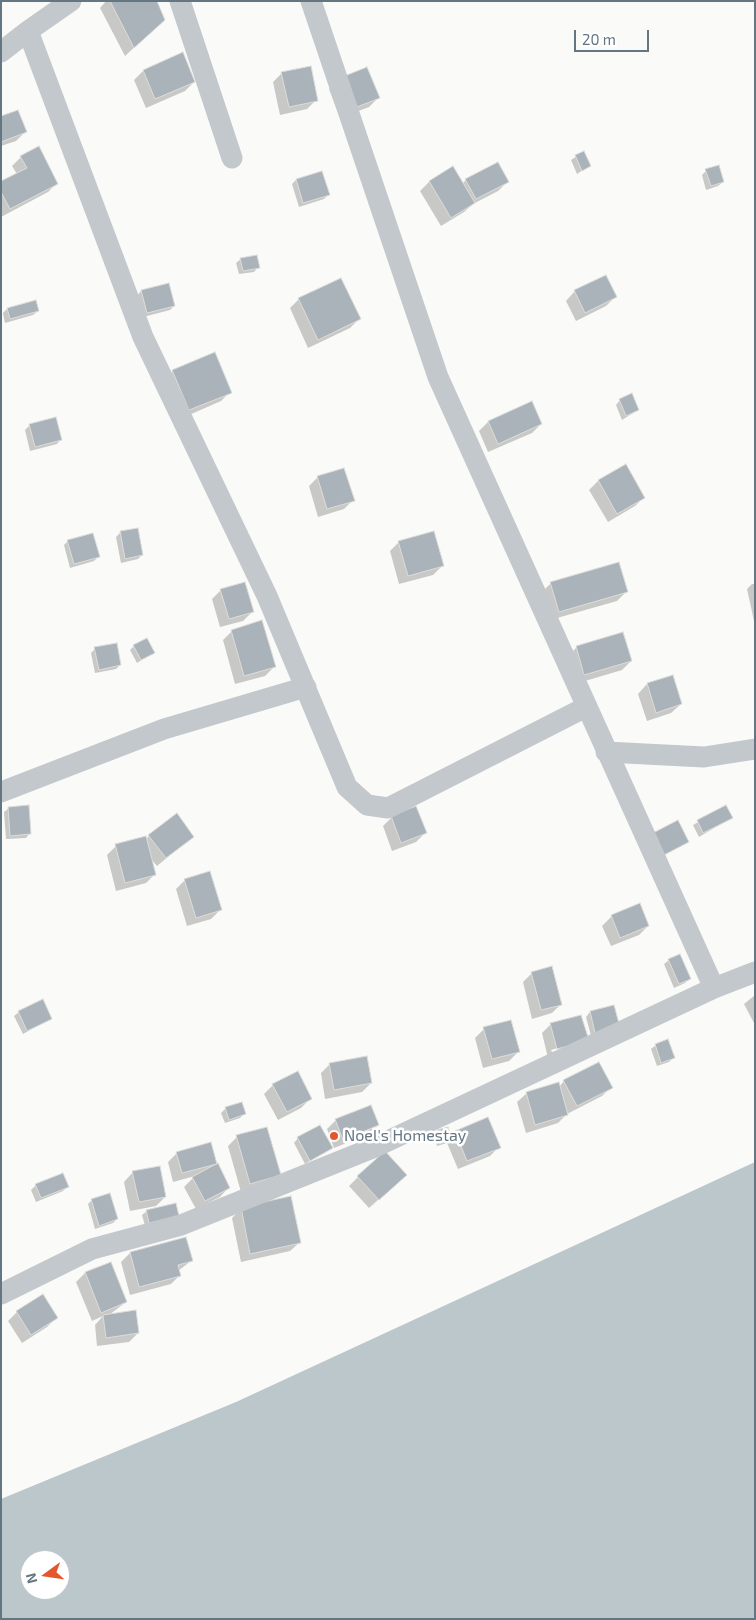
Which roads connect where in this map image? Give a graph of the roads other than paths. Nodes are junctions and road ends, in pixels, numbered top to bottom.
1 (71, 1) edge
2 (180, 1) edge
3 (311, 1) edge
4 (28, 31) junction
5 (1, 52) edge
6 (232, 158) dead end
7 (306, 687) junction
8 (586, 707) junction
9 (755, 749) edge
10 (606, 752) junction
11 (4, 787) edge
12 (755, 972) edge
13 (714, 988) junction
14 (2, 1290) edge

1 - 4 street
2 - 6 street
3 - 8 street
4 - 5 street
4 - 7 street
7 - 8 street
7 - 11 street
8 - 10 street
9 - 10 street
10 - 13 street
12 - 13 street
13 - 14 street

